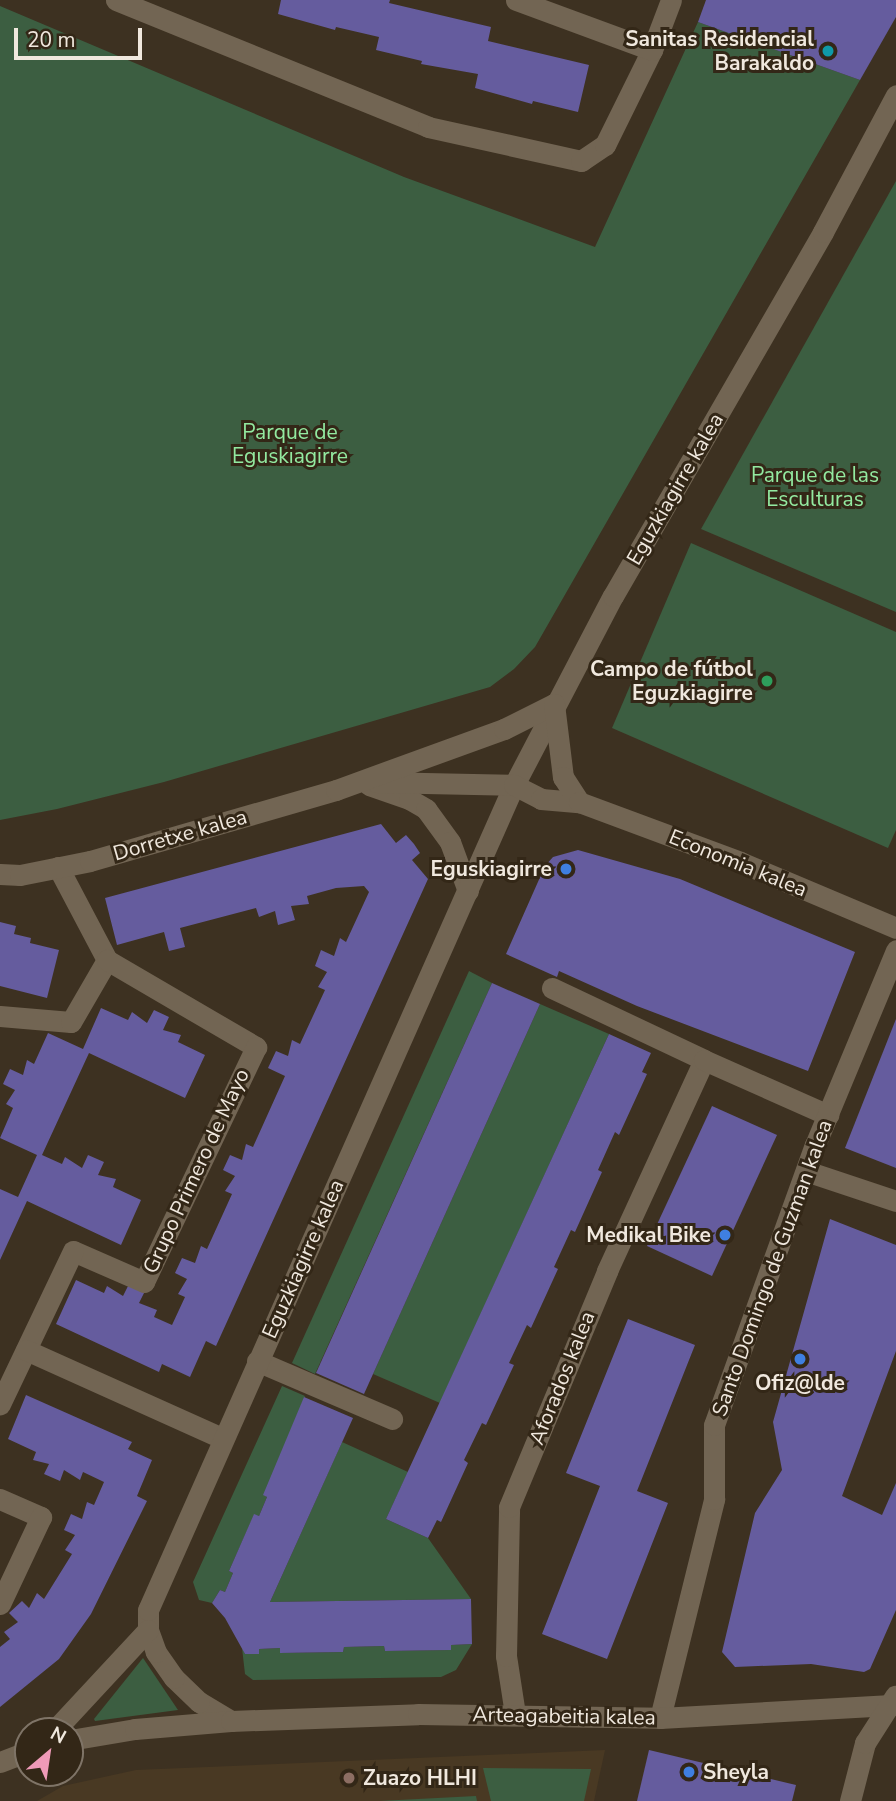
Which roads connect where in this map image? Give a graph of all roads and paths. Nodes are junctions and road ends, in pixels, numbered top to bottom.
1 (116, 0) edge
2 (516, 0) edge
3 (671, 0) edge
4 (652, 50) junction
5 (896, 95) edge
6 (554, 705) junction
7 (356, 782) junction
8 (514, 785) junction
9 (579, 802) junction
10 (58, 867) junction
11 (0, 874) edge
12 (468, 891) junction
13 (896, 928) edge
14 (896, 950) edge
15 (107, 960) junction
16 (552, 988) dead end
17 (2, 1021) edge
18 (704, 1060) junction
19 (828, 1115) junction
20 (806, 1171) junction
21 (896, 1201) edge
22 (26, 1350) junction
23 (257, 1361) junction
24 (0, 1404) edge
25 (392, 1419) dead end
26 (222, 1438) junction
27 (0, 1499) edge
28 (0, 1604) edge
29 (148, 1630) junction
30 (895, 1701) edge
31 (515, 1714) junction
32 (67, 1717) edge
33 (660, 1718) junction
34 (232, 1721) junction
35 (84, 1737) edge
36 (850, 1801) edge

1 - 4 street
2 - 4 street
3 - 4 street
5 - 6 street, Eguzkiagirre kalea
6 - 7 street, Dorretxe kalea
6 - 8 street, Eguzkiagirre kalea
6 - 9 street
7 - 8 street, Dorretxe kalea
7 - 10 street, Dorretxe kalea
7 - 12 street
8 - 9 street, Economia kalea
8 - 12 street, Eguzkiagirre kalea
9 - 13 street, Economia kalea
10 - 11 street, Dorretxe kalea
10 - 15 street
12 - 23 street, Eguzkiagirre kalea
14 - 19 street, Santo Domingo de Guzman kalea
15 - 17 street
15 - 22 street, Grupo Primero de Mayo
16 - 18 street
18 - 19 street
18 - 31 street, Aforados kalea
19 - 20 street, Santo Domingo de Guzman kalea
20 - 21 street
20 - 33 street, Santo Domingo de Guzman kalea
22 - 24 street, Grupo Primero de Mayo
22 - 26 street
23 - 25 street
23 - 26 street, Eguzkiagirre kalea
26 - 29 street, Eguzkiagirre kalea
27 - 28 street
29 - 32 street
29 - 34 street
30 - 33 street, Arteagabeitia kalea
30 - 36 street
31 - 33 street, Arteagabeitia kalea
31 - 34 street, Arteagabeitia kalea
34 - 35 street, Arteagabeitia kalea

